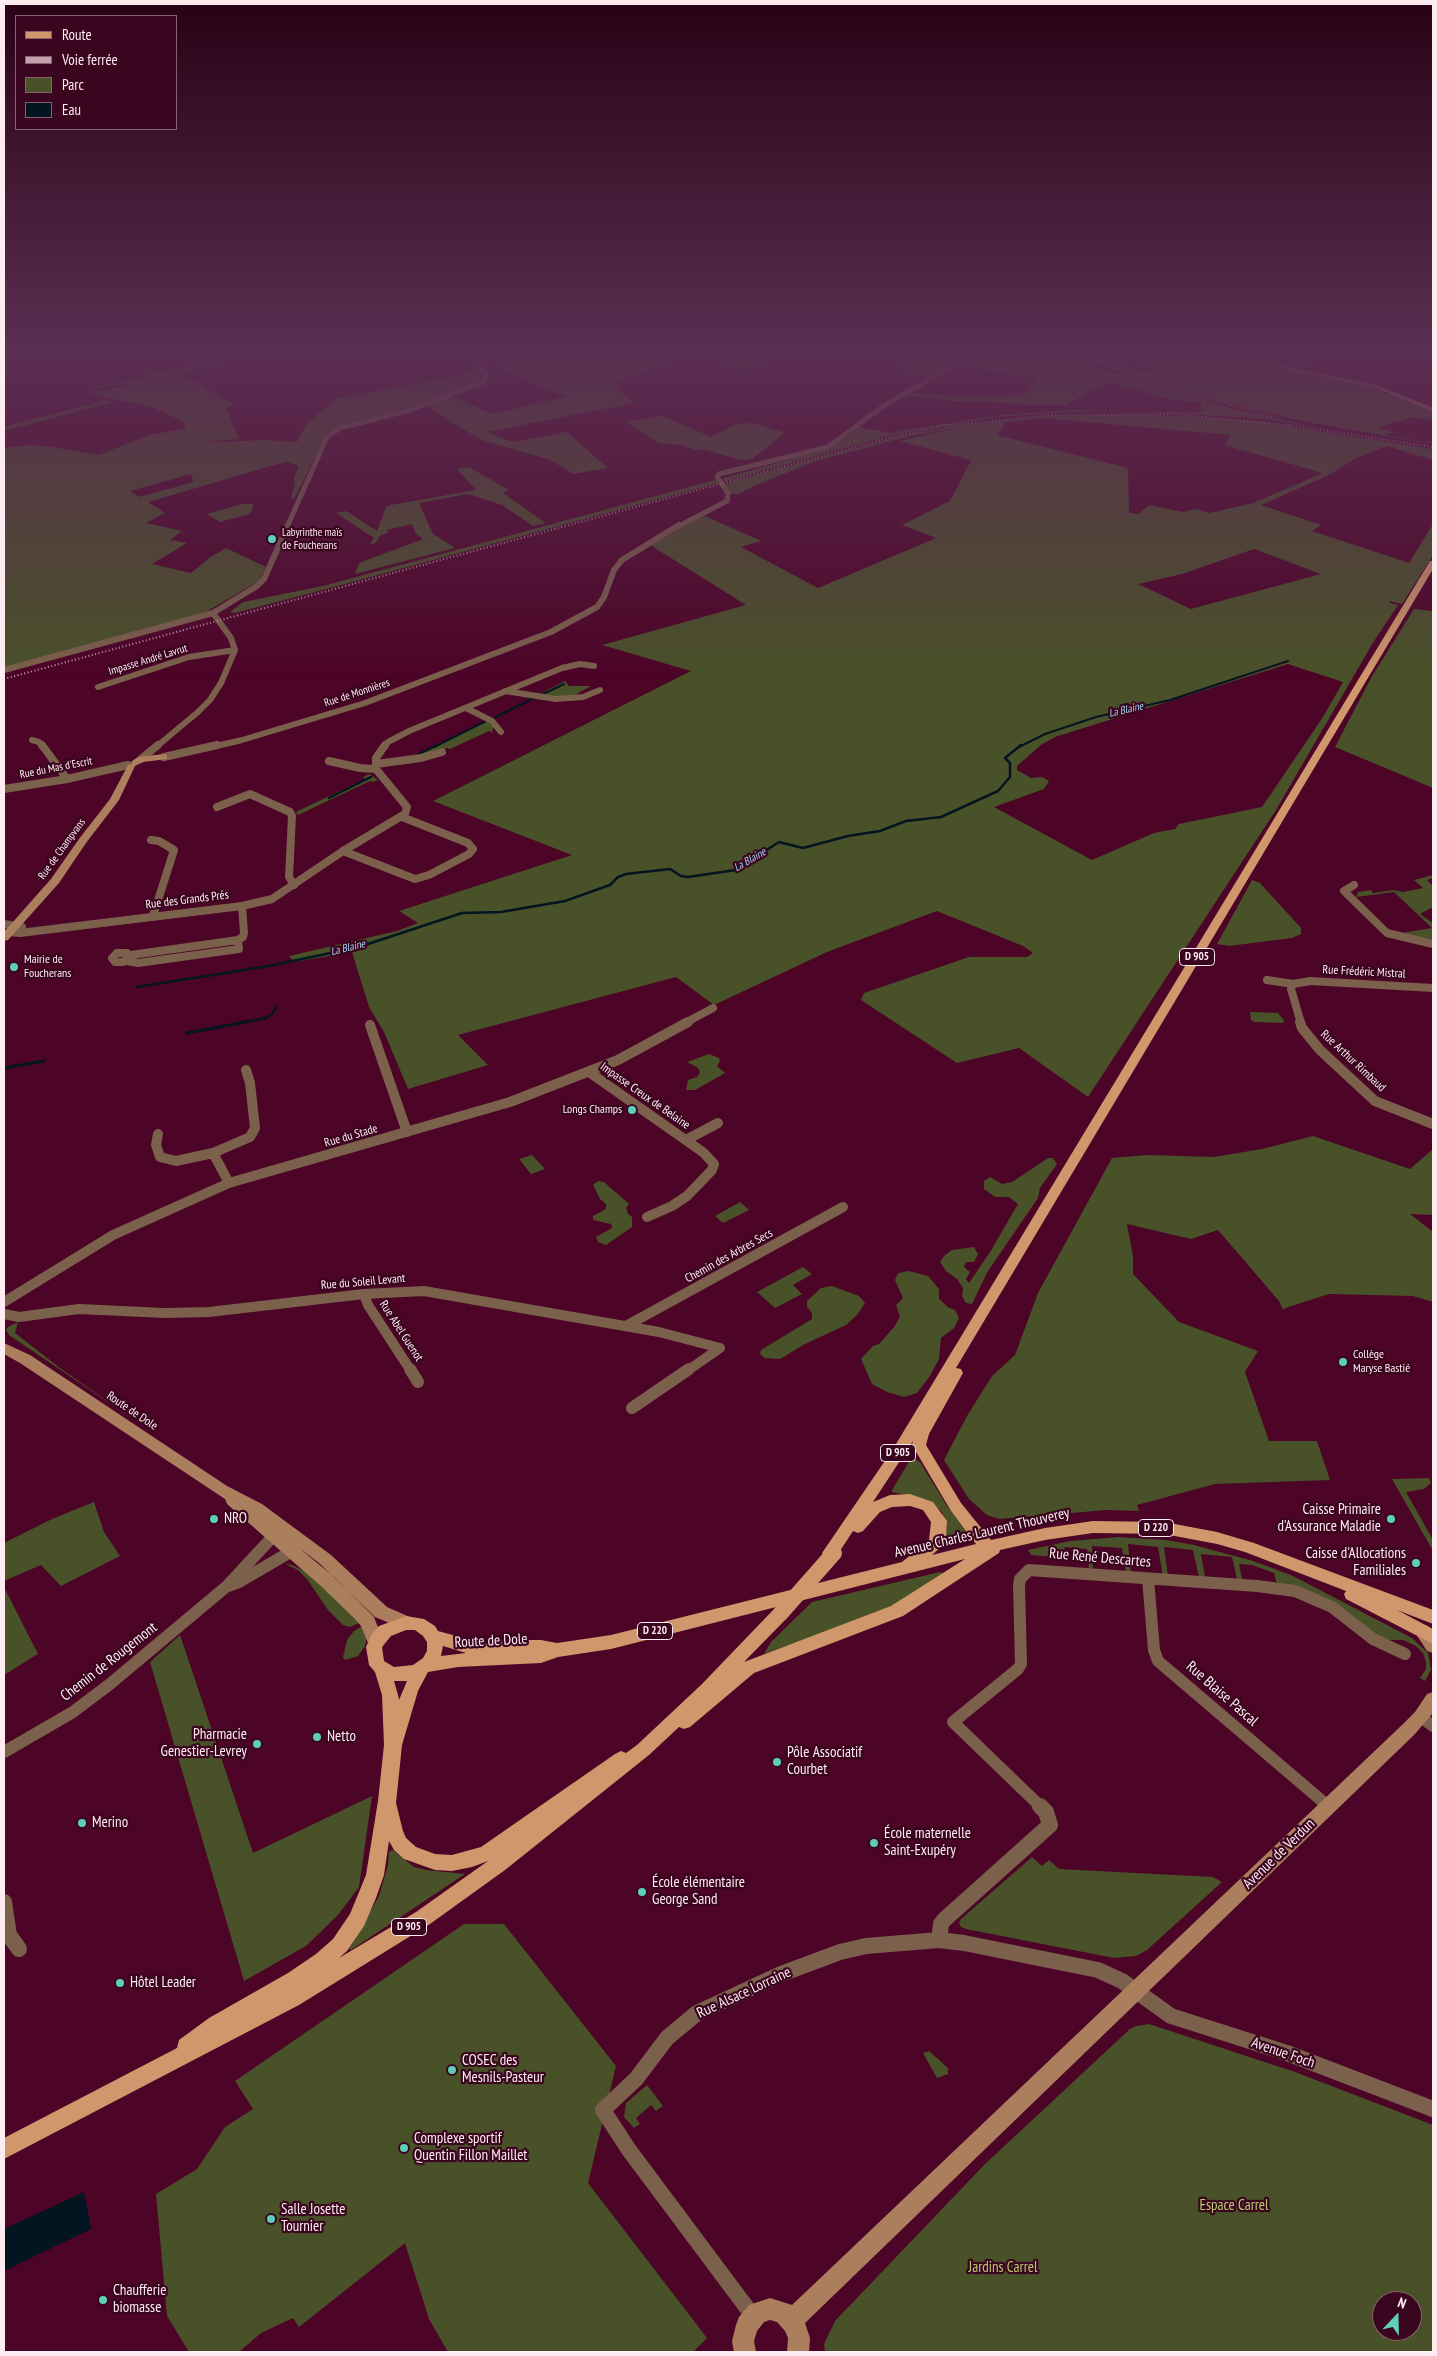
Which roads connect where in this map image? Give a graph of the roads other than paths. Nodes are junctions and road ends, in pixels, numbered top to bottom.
1 (315, 461) edge
2 (772, 461) edge
3 (1433, 563) edge
4 (213, 613) junction
5 (235, 647) junction
6 (594, 666) dead end
7 (4, 670) edge
8 (98, 687) dead end
9 (600, 690) dead end
10 (505, 691) junction
11 (466, 708) junction
12 (502, 732) dead end
13 (32, 740) dead end
14 (150, 752) junction
15 (442, 752) dead end
16 (161, 757) junction
17 (329, 761) dead end
18 (133, 765) junction
19 (376, 766) junction
20 (67, 779) junction
21 (4, 789) edge
22 (217, 807) dead end
23 (404, 814) junction
24 (151, 840) dead end
25 (343, 851) junction
26 (294, 884) junction
27 (1354, 886) dead end
28 (242, 906) junction
29 (153, 916) junction
30 (9, 932) edge
31 (1433, 944) edge
32 (129, 958) dead end
33 (1267, 980) dead end
34 (1294, 984) junction
35 (1433, 988) edge
36 (713, 1008) dead end
37 (370, 1025) dead end
38 (246, 1070) dead end
39 (589, 1072) junction
40 (718, 1123) dead end
41 (1433, 1124) edge
42 (407, 1132) junction
43 (158, 1134) dead end
44 (686, 1140) junction
45 (213, 1153) junction
46 (229, 1183) junction
47 (842, 1206) dead end
48 (647, 1217) dead end
49 (364, 1294) junction
50 (4, 1302) edge
51 (4, 1314) edge
52 (626, 1326) junction
53 (4, 1339) edge
54 (4, 1348) edge
55 (961, 1350) junction
56 (25, 1359) junction
57 (418, 1382) dead end
58 (632, 1408) dead end
59 (278, 1531) junction
60 (994, 1546) junction
61 (299, 1547) junction
62 (832, 1553) junction
63 (903, 1568) junction
64 (1308, 1570) junction
65 (1148, 1579) junction
66 (227, 1586) junction
67 (752, 1606) joint
68 (1433, 1617) edge
69 (406, 1623) junction
70 (1429, 1633) edge
71 (434, 1637) junction
72 (376, 1643) junction
73 (1433, 1646) edge
74 (557, 1650) junction
75 (1405, 1654) dead end
76 (423, 1667) junction
77 (382, 1669) junction
78 (1433, 1699) edge
79 (1429, 1717) edge
80 (393, 1745) junction
81 (650, 1745) junction
82 (4, 1752) edge
83 (387, 1801) junction
84 (1328, 1806) junction
85 (4, 1902) edge
86 (939, 1940) junction
87 (19, 1949) dead end
88 (1136, 1992) junction
89 (154, 2072) junction
90 (1433, 2109) edge
91 (9, 2146) edge
92 (753, 2316) junction
93 (792, 2320) junction
94 (745, 2352) edge
95 (798, 2352) edge

1 - 4 street
2 - 16 street, Rue de Monnières
3 - 55 main road, D 905
4 - 5 street
4 - 7 street
5 - 8 street, Impasse André Lavrut
5 - 14 street, Rue de Champvans
6 - 10 street
9 - 10 street
10 - 11 street
11 - 12 street
11 - 19 street
13 - 20 street
14 - 16 street
14 - 18 street, Rue de Champvans
15 - 19 street
16 - 18 main road, Rue de Monnières
17 - 19 street
18 - 20 street, Rue du Mas d'Escrit
18 - 30 main road, Rue de Champvans
19 - 23 street
20 - 21 street, Rue du Mas d'Escrit
22 - 26 street
23 - 25 street, Rue des Grands Prés
23 - 25 street
24 - 29 street
25 - 26 street, Rue des Grands Prés
26 - 28 street, Rue des Grands Prés
27 - 31 street
28 - 29 street, Rue des Grands Prés
28 - 32 street
29 - 30 street, Rue des Grands Prés
33 - 34 street, Rue Frédéric Mistral
34 - 35 street, Rue Frédéric Mistral
34 - 41 street, Rue Arthur Rimbaud
36 - 39 street, Rue du Stade
37 - 42 street
38 - 45 street
39 - 42 street, Rue du Stade
39 - 44 street, Impasse Creux de Belaine
40 - 44 street, Impasse Creux de Belaine
42 - 46 street, Rue du Stade
43 - 45 street
44 - 48 street, Impasse Creux de Belaine
45 - 46 street
46 - 50 street, Rue du Stade
47 - 52 street, Chemin des Arbres Secs
49 - 51 street, Rue du Soleil Levant
49 - 52 street, Rue du Soleil Levant
49 - 57 street, Rue Abel Guenot
52 - 58 street, Rue du Soleil Levant
53 - 56 main road, Route de Dole
54 - 56 main road, Route de Dole
55 - 60 main road, D 905
55 - 62 main road, D 905
56 - 59 main road, Route de Dole
59 - 61 main road, Route de Dole
59 - 66 street, Chemin de Rougemont
60 - 63 main road, Avenue Charles Laurent Thouverey / D 220
60 - 64 main road, Avenue Charles Laurent Thouverey / D 220
60 - 81 main road
61 - 66 street, Chemin de Rougemont
61 - 69 main road, Route de Dole
61 - 72 main road, Route de Dole
62 - 63 main road
62 - 81 main road, D 905, bridge
63 - 67 main road, Avenue Charles Laurent Thouverey / D 220
64 - 68 main road, Avenue Charles Laurent Thouverey
64 - 70 main road, Avenue Charles Laurent Thouverey
65 - 75 street, Rue René Descartes
65 - 84 street, Rue Blaise Pascal
65 - 86 street, Rue René Descartes
66 - 82 street, Chemin de Rougemont
67 - 74 main road, Route de Dole / D 220
69 - 71 main road
69 - 72 main road
70 - 73 main road
71 - 74 main road, Route de Dole / D 220
71 - 76 main road
72 - 77 main road
74 - 76 main road, Route de Dole / D 220
76 - 77 main road
76 - 80 main road
77 - 80 main road
78 - 79 main road, Avenue de Verdun
79 - 84 main road, Avenue de Verdun
80 - 83 main road
81 - 83 main road
81 - 89 main road, D 905
83 - 89 main road
84 - 88 main road, Avenue de Verdun
85 - 87 street
86 - 88 street, Rue Alsace Lorraine
86 - 92 street, Rue Alsace Lorraine
88 - 90 street, Avenue Foch
88 - 93 main road, Avenue de Verdun
89 - 91 main road, D 905
92 - 93 main road
92 - 94 main road
93 - 95 main road

